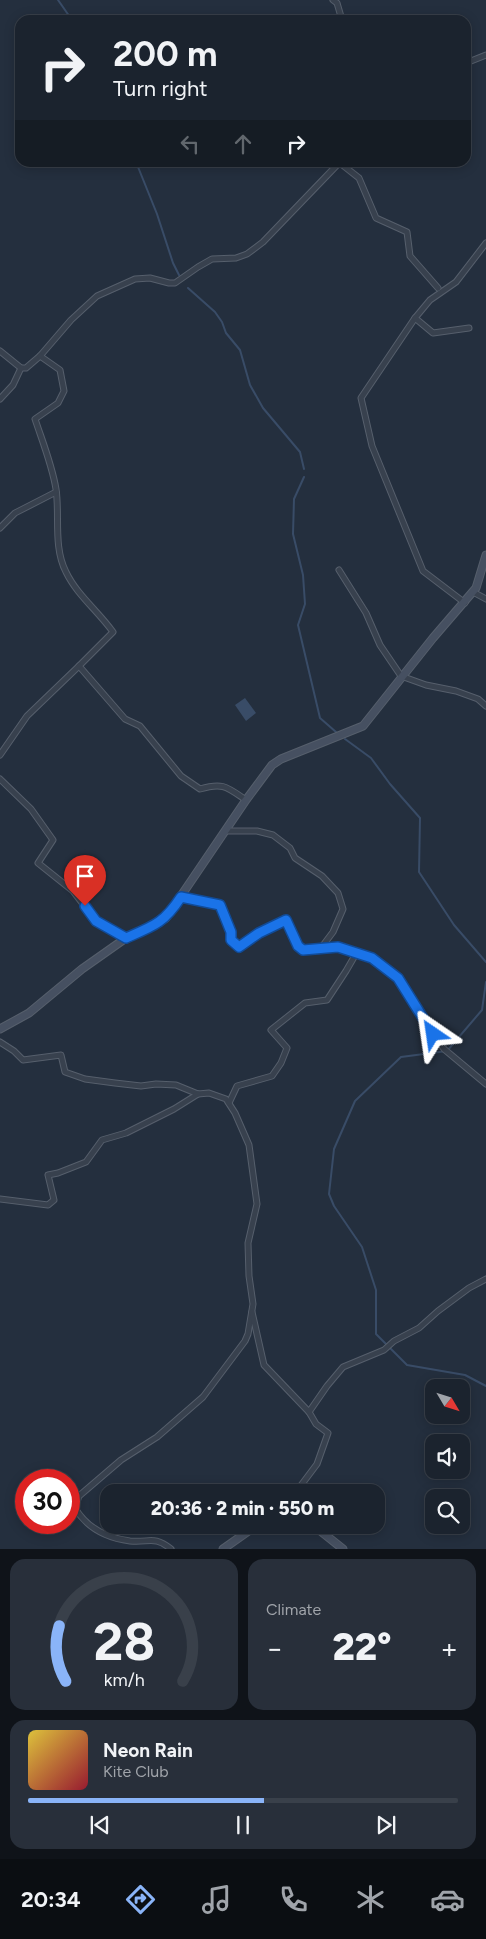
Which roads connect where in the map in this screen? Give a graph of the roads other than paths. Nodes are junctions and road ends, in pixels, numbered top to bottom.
1 (333, 0) edge
2 (341, 15) edge
3 (486, 55) edge
4 (471, 61) edge
5 (336, 167) edge
6 (345, 167) edge
7 (486, 243) edge
8 (438, 288) dead end
9 (415, 318) junction
10 (469, 328) dead end
11 (0, 351) edge
12 (40, 356) junction
13 (21, 368) junction
14 (0, 399) edge
15 (56, 492) junction
16 (0, 528) edge
17 (486, 555) edge
18 (339, 570) dead end
19 (474, 592) junction
20 (486, 599) edge
21 (465, 603) junction
22 (79, 666) junction
23 (401, 676) junction
24 (486, 706) edge
25 (0, 754) edge
26 (0, 779) edge
27 (246, 800) junction
28 (225, 831) junction
29 (181, 897) junction
30 (126, 938) junction
31 (321, 948) junction
32 (356, 952) junction
33 (0, 1029) edge
34 (0, 1042) edge
35 (486, 1084) edge
36 (198, 1094) junction
37 (229, 1103) junction
38 (0, 1199) edge
39 (486, 1280) edge
40 (252, 1310) junction
41 (309, 1412) junction
42 (302, 1484) edge
43 (244, 1534) edge
44 (324, 1534) edge
45 (171, 1549) edge
46 (223, 1549) edge
47 (343, 1549) edge

1 - 2 street
3 - 4 street
5 - 12 street
6 - 8 street
7 - 9 street
9 - 10 street
9 - 21 street
11 - 13 street
12 - 13 street
12 - 15 street
13 - 14 street
15 - 16 street
15 - 22 street
17 - 19 street
18 - 23 street
19 - 20 street
19 - 21 street
21 - 23 street
22 - 25 street
22 - 27 street
23 - 24 street
23 - 27 street
26 - 30 street
27 - 28 street
28 - 29 street
28 - 31 street
29 - 30 street
29 - 31 street
30 - 33 street
31 - 32 street
32 - 35 street
32 - 37 street
34 - 36 street
36 - 37 street
36 - 38 street
37 - 40 street
39 - 41 street
40 - 41 street
40 - 45 street
41 - 42 street
43 - 46 street
44 - 47 street

